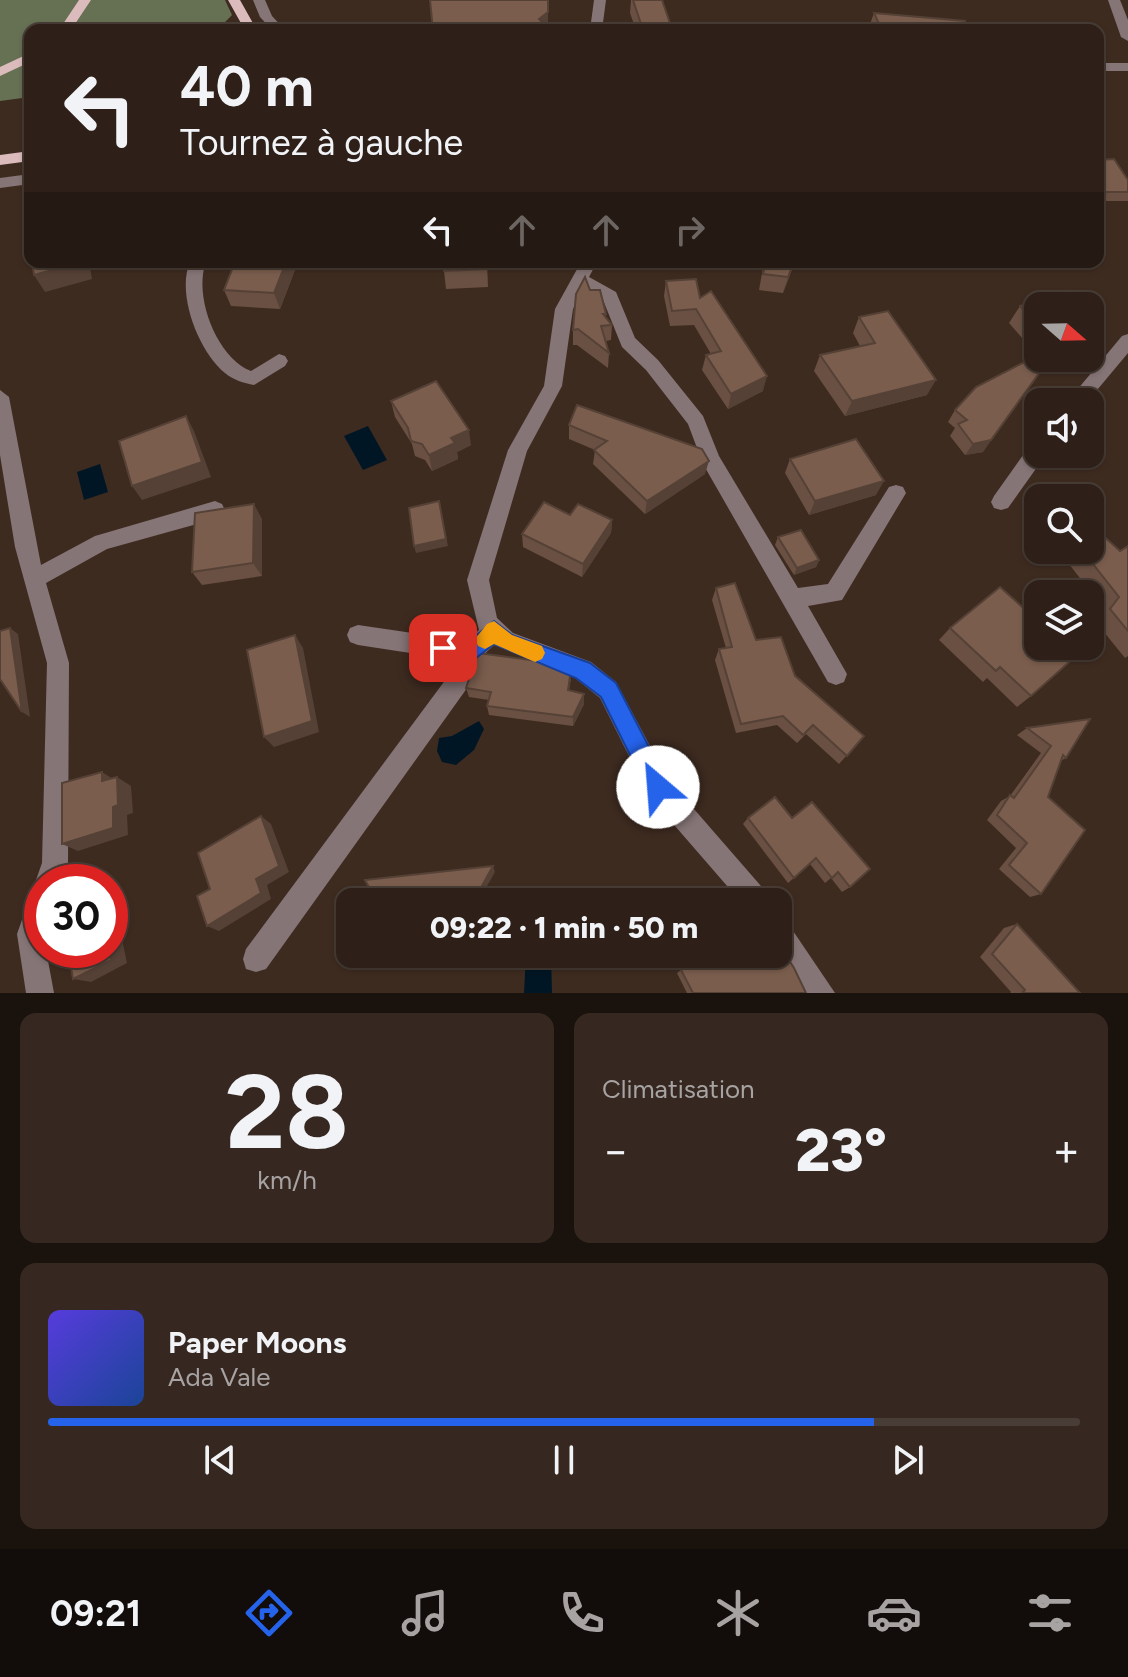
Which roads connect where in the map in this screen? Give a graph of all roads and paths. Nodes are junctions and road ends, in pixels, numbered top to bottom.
1 (85, 0) edge
2 (234, 0) edge
3 (259, 0) edge
4 (600, 0) edge
5 (1114, 0) edge
6 (69, 24) edge
7 (244, 24) edge
8 (273, 24) edge
9 (597, 24) edge
10 (1128, 37) edge
11 (24, 60) edge
12 (1104, 67) edge
13 (1128, 67) edge
14 (0, 72) edge
15 (24, 157) edge
16 (0, 160) edge
17 (24, 180) edge
18 (0, 183) edge
19 (194, 268) edge
20 (584, 271) edge
21 (1128, 341) edge
22 (279, 361) dead end
23 (1088, 388) edge
24 (0, 397) edge
25 (1025, 468) edge
26 (896, 493) dead end
27 (1001, 502) dead end
28 (215, 510) edge
29 (34, 579) junction
30 (790, 599) junction
31 (494, 630) junction
32 (358, 635) dead end
33 (471, 652) junction
34 (836, 674) dead end
35 (55, 864) edge
36 (746, 888) edge
37 (792, 951) edge
38 (256, 959) dead end
39 (36, 968) edge
40 (40, 993) edge
41 (821, 993) edge

1 - 6 main road
2 - 7 main road
3 - 8 street
4 - 9 street
5 - 10 street
11 - 14 main road
12 - 13 street
15 - 16 main road
17 - 18 street
19 - 22 street
20 - 30 street
20 - 31 street
21 - 23 street
24 - 29 street
25 - 27 street
26 - 30 street
28 - 29 street
29 - 35 street
30 - 34 street
31 - 33 street
31 - 36 street
32 - 33 street
33 - 38 street
37 - 41 street
39 - 40 street

